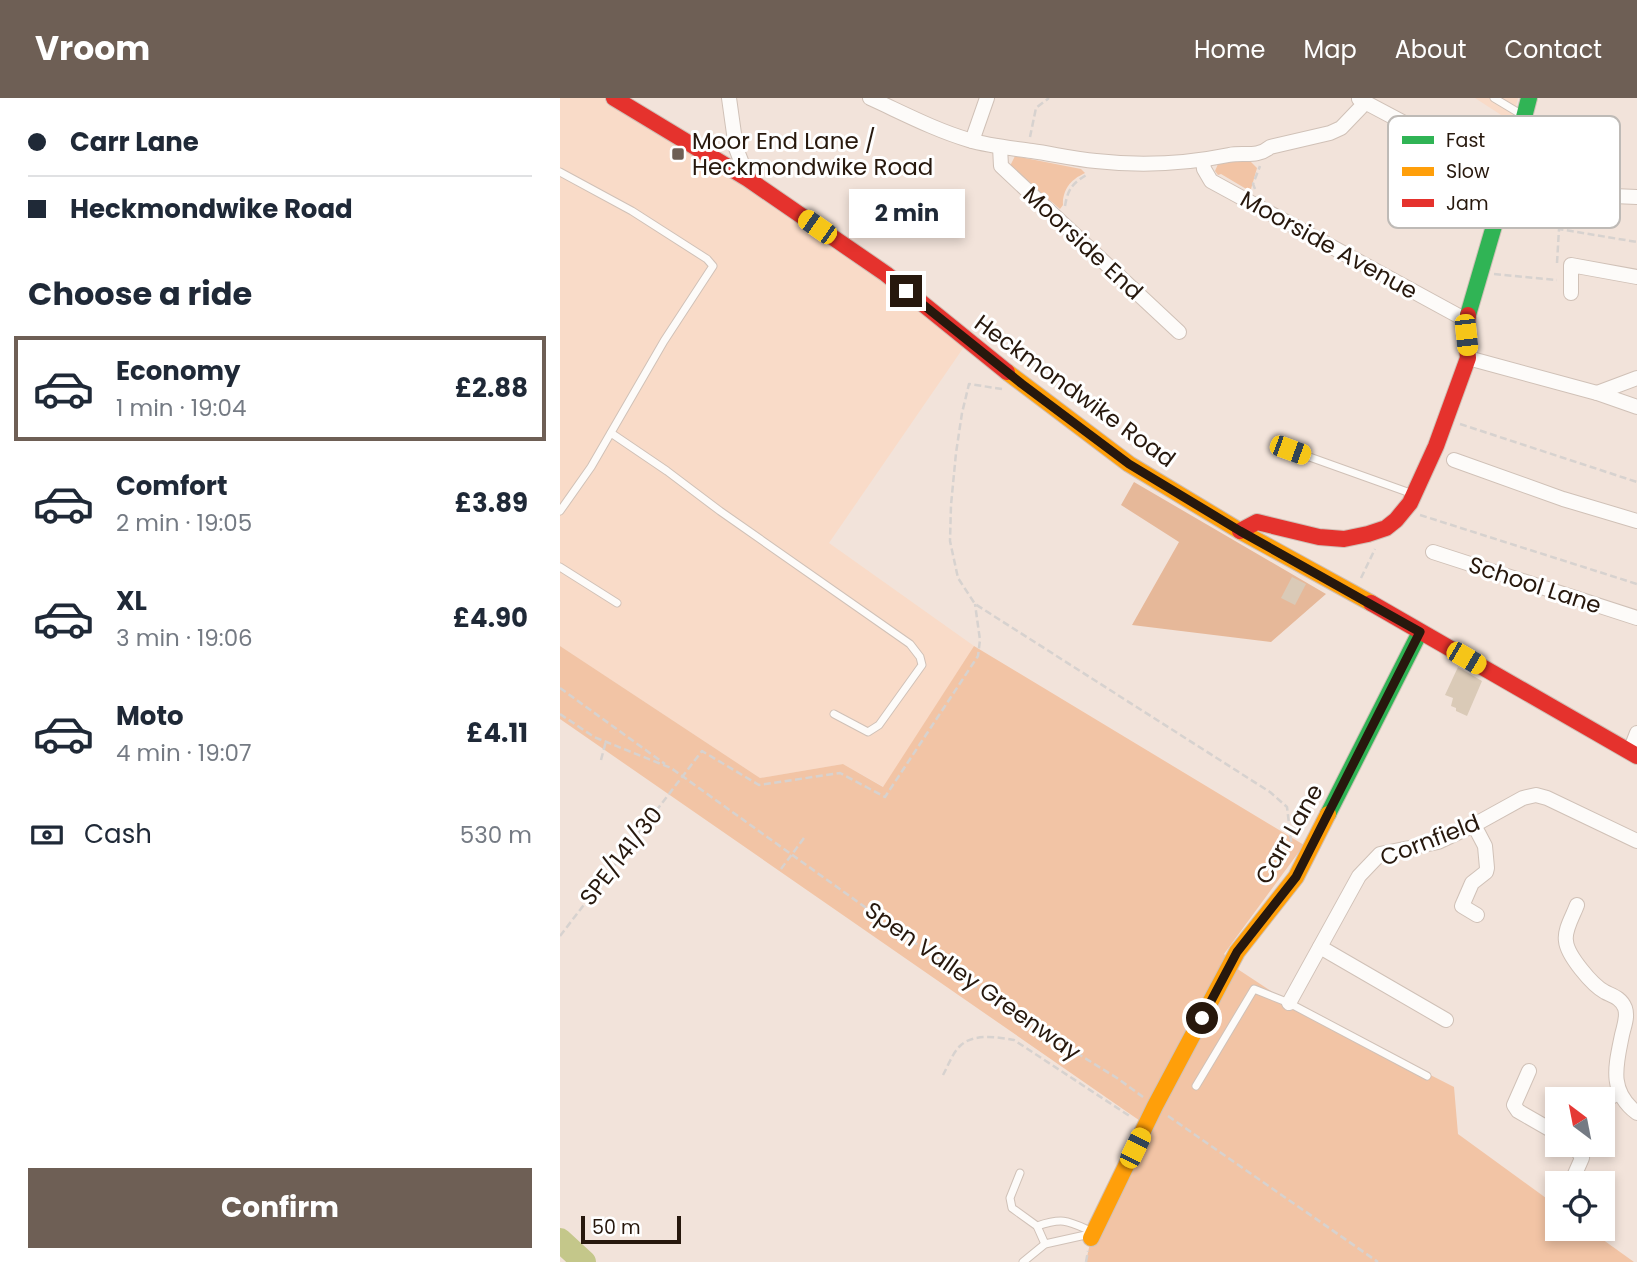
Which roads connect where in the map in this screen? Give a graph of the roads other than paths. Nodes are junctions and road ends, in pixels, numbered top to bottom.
1 (614, 98) edge
2 (729, 98) edge
3 (870, 98) edge
4 (987, 98) edge
5 (1494, 98) edge
6 (1529, 98) edge
7 (1361, 100) edge
8 (1391, 116) edge
9 (1524, 116) joint
10 (972, 141) junction
11 (1000, 147) junction
12 (1203, 160) junction
13 (560, 172) edge
14 (748, 179) junction
15 (1494, 228) edge
16 (1637, 277) edge
17 (1571, 287) road end
18 (1466, 320) junction
19 (1179, 332) dead end
20 (1468, 358) junction
21 (1637, 378) edge
22 (1597, 393) junction
23 (1637, 407) edge
24 (611, 433) junction
25 (1290, 450) dead end
26 (1454, 460) dead end
27 (1414, 494) junction
28 (560, 511) edge
29 (1637, 521) edge
30 (1240, 531) junction
31 (1433, 552) dead end
32 (560, 567) edge
33 (617, 603) dead end
34 (1637, 618) edge
35 (1420, 632) junction
36 (834, 713) dead end
37 (1637, 733) edge
38 (1633, 754) edge
39 (1474, 825) junction
40 (1637, 841) edge
41 (1577, 905) dead end
42 (1477, 915) dead end
43 (1320, 947) junction
44 (1289, 1003) junction
45 (1446, 1020) dead end
46 (1529, 1071) dead end
47 (1427, 1076) dead end
48 (1196, 1086) dead end
49 (1619, 1092) junction
50 (1615, 1094) edge
51 (1637, 1113) edge
52 (1545, 1127) edge
53 (1020, 1173) dead end
54 (1037, 1226) junction
55 (1093, 1235) junction
56 (1045, 1244) junction
57 (1023, 1262) edge

1 - 14 street, Heckmondwike Road
2 - 14 street
3 - 10 street, Moorside Avenue
4 - 10 street
5 - 9 lane
6 - 9 street
7 - 8 street
7 - 12 street, Moorside Avenue
10 - 11 street, Moorside Avenue
11 - 12 street, Moorside Avenue
11 - 19 street, Moorside End
12 - 18 street, Moorside Avenue
13 - 24 lane
14 - 30 street, Heckmondwike Road
15 - 18 street
16 - 17 street
18 - 20 street
20 - 22 street
20 - 27 street
21 - 22 street
22 - 23 street
24 - 28 lane
24 - 36 lane
25 - 27 lane
26 - 29 street
27 - 30 street
30 - 35 street, Heckmondwike Road
31 - 34 street, School Lane
32 - 33 lane
35 - 38 street, Heckmondwike Road
35 - 55 street, Carr Lane
37 - 38 street
39 - 40 street, Cornfield
39 - 42 street
39 - 43 street, Cornfield
41 - 49 street
43 - 44 street, Cornfield
43 - 45 street
44 - 47 lane
44 - 48 lane
46 - 52 street
49 - 50 street
49 - 51 street
53 - 54 lane
54 - 55 lane
54 - 56 lane
55 - 56 lane
56 - 57 lane

